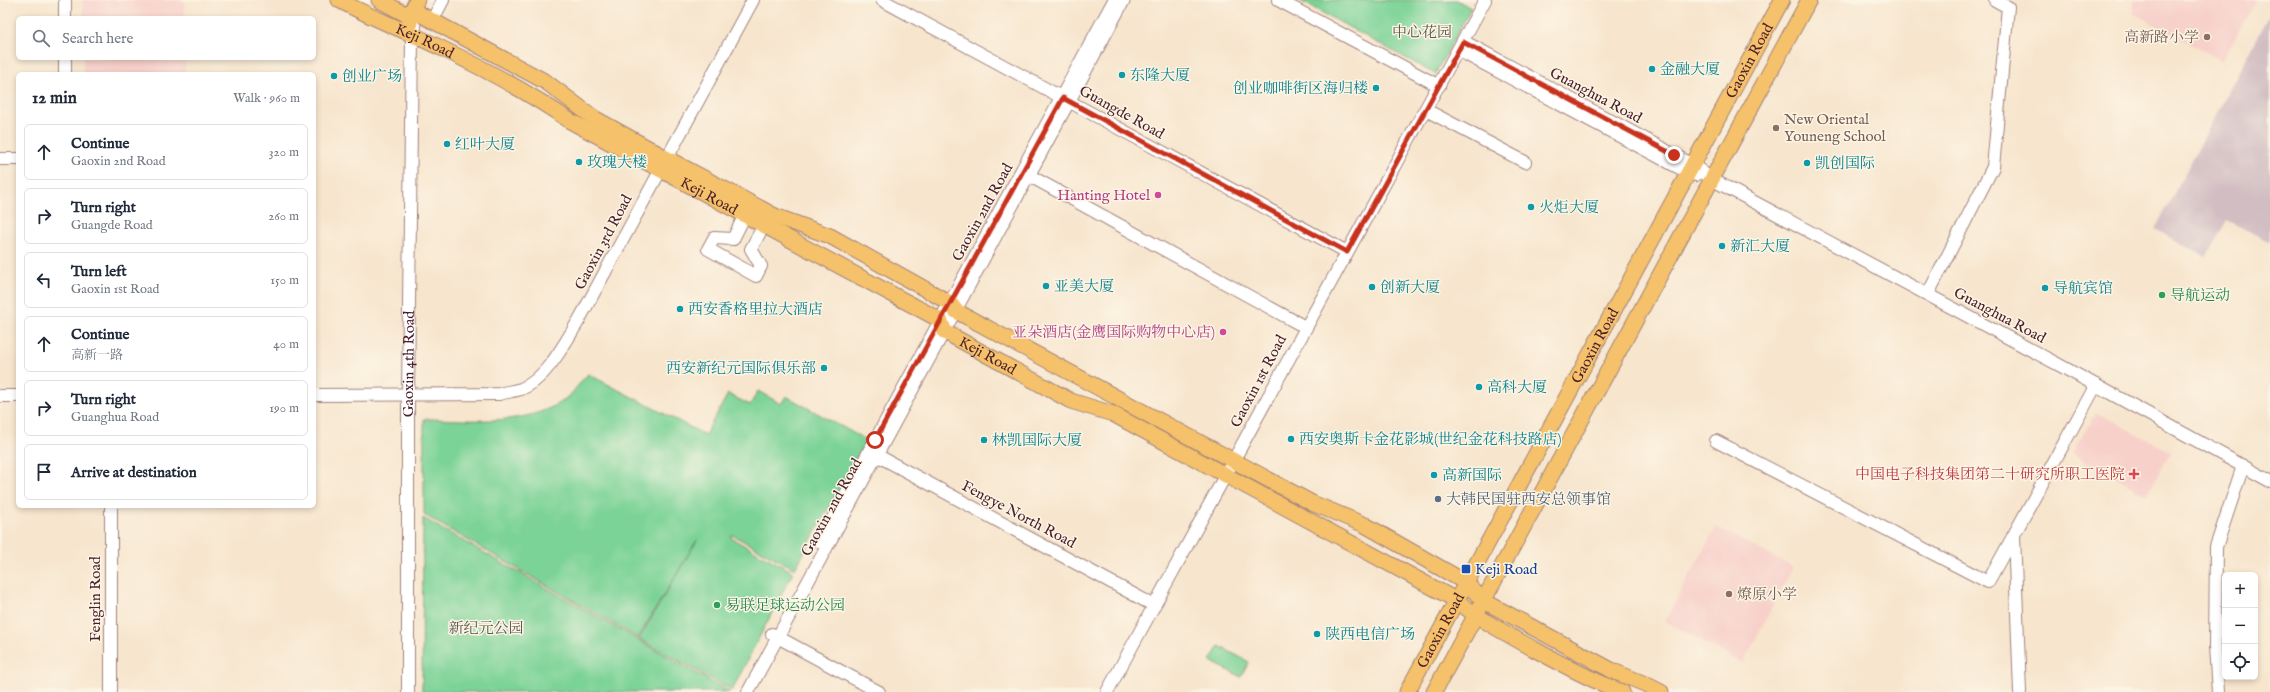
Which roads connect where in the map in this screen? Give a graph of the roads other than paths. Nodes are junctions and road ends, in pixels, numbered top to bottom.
1 (65, 0) edge
2 (339, 0) edge
3 (379, 0) edge
4 (428, 0) edge
5 (443, 0) edge
6 (753, 0) edge
7 (882, 0) edge
8 (1114, 0) edge
9 (1124, 0) edge
10 (1278, 0) edge
11 (1782, 0) edge
12 (1809, 0) edge
13 (1995, 0) edge
14 (1481, 1) edge
15 (412, 10) edge
16 (65, 16) edge
17 (412, 36) junction
18 (1461, 46) junction
19 (65, 60) edge
20 (64, 72) edge
21 (1439, 86) junction
22 (1067, 100) junction
23 (1426, 110) junction
24 (0, 159) edge
25 (16, 159) edge
26 (1525, 162) dead end
27 (664, 163) junction
28 (1691, 169) junction
29 (1030, 176) junction
30 (1713, 180) junction
31 (745, 214) junction
32 (764, 225) junction
33 (1347, 252) junction
34 (1928, 294) junction
35 (953, 307) junction
36 (942, 326) junction
37 (1305, 327) junction
38 (2096, 385) junction
39 (408, 394) junction
40 (316, 395) edge
41 (0, 396) edge
42 (16, 396) edge
43 (1716, 441) dead end
44 (873, 453) junction
45 (2243, 466) junction
46 (1229, 468) junction
47 (2270, 481) edge
48 (111, 508) edge
49 (2014, 533) junction
50 (1465, 582) junction
51 (1456, 600) junction
52 (1484, 601) junction
53 (1153, 605) junction
54 (1476, 616) junction
55 (774, 635) junction
56 (111, 692) edge
57 (408, 692) edge
58 (740, 692) edge
59 (748, 692) edge
60 (879, 692) edge
61 (1107, 692) edge
62 (1407, 692) edge
63 (1434, 692) edge
64 (1622, 692) edge
65 (1661, 692) edge
66 (2020, 692) edge
67 (2218, 692) edge

1 - 16 street
2 - 17 main road, Keji Road
3 - 15 main road, Keji Road
4 - 15 main road
5 - 15 street
6 - 27 street, Gaoxin 3rd Road
7 - 22 street, Guangde Road
8 - 22 street, Gaoxin 2nd Road
9 - 22 street, Gaoxin 2nd Road
10 - 21 street
11 - 28 main road, Gaoxin Road
12 - 30 main road, Gaoxin Road
13 - 34 street
14 - 18 street, Gaoxin 1st Road
15 - 17 main road, Gaoxin 4th Road
15 - 27 main road, Keji Road
17 - 27 main road, Keji Road
17 - 39 street, Gaoxin 4th Road
18 - 21 street, Gaoxin 1st Road
18 - 28 street, Guanghua Road
19 - 20 street
21 - 23 street, Gaoxin 1st Road
22 - 29 street, Gaoxin 2nd Road
22 - 33 street, Guangde Road
22 - 35 street, Gaoxin 2nd Road
23 - 26 street
23 - 33 street, Gaoxin 1st Road
24 - 25 street
27 - 31 main road, Keji Road
27 - 35 main road, Keji Road
27 - 39 street, Gaoxin 3rd Road
28 - 30 street, Guanghua Road
28 - 50 main road, Gaoxin Road
29 - 35 street, Gaoxin 2nd Road
29 - 37 street
30 - 34 street, Guanghua Road
30 - 52 main road, Gaoxin Road
31 - 32 main road, Keji Road
31 - 32 street
32 - 36 main road, Keji Road
33 - 37 street, Gaoxin 1st Road
34 - 38 street, Guanghua Road
35 - 36 street, Gaoxin 2nd Road
35 - 46 main road, Keji Road
36 - 44 street, Gaoxin 2nd Road
36 - 46 main road, Keji Road
37 - 46 street, Gaoxin 1st Road
38 - 45 street, Guanghua Road
38 - 49 street
39 - 40 street, Gaoxin 3rd Road
39 - 57 street, Gaoxin 4th Road
41 - 42 street
43 - 49 street
44 - 53 street, Fengye North Road
44 - 55 street, Gaoxin 2nd Road
45 - 47 street, Guanghua Road
45 - 67 street
46 - 50 main road, Keji Road
46 - 51 main road, Keji Road
46 - 53 street, Gaoxin 1st Road
48 - 56 street, Fenglin Road
49 - 66 street
50 - 51 main road, Gaoxin Road
50 - 52 main road, Keji Road
51 - 54 main road, Keji Road
51 - 62 main road, Gaoxin Road
52 - 54 main road, Gaoxin Road
52 - 65 main road
53 - 61 street, Gaoxin 1st Road
54 - 63 main road, Gaoxin Road
54 - 64 main road, Keji Road
55 - 58 street, Gaoxin 2nd Road
55 - 59 street, Gaoxin 2nd Road
55 - 60 street

